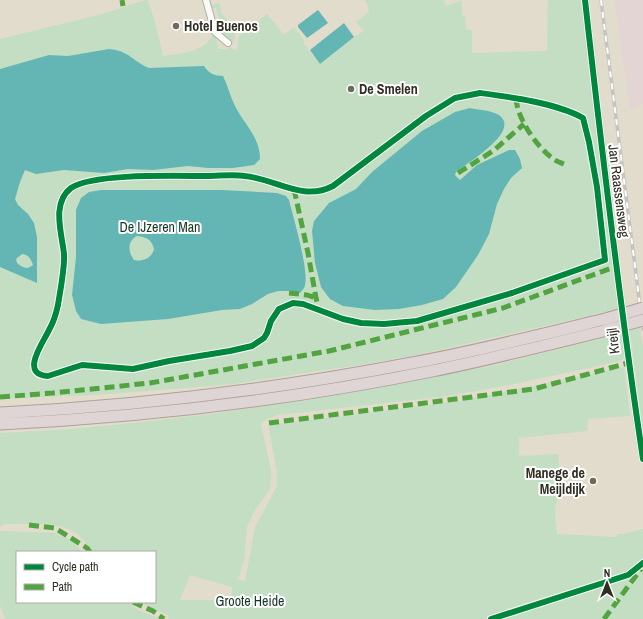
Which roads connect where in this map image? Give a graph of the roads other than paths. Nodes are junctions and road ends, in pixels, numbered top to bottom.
1 (206, 0) edge
2 (585, 0) edge
3 (228, 43) dead end
4 (617, 266) joint
5 (643, 308) edge
6 (643, 320) edge
7 (610, 323) junction
8 (0, 413) edge
9 (0, 424) edge
10 (643, 459) edge

1 - 3 street
2 - 4 street, Jan Raassensweg
4 - 10 street, Kreijl
5 - 7 highway, bridge
6 - 7 highway, bridge
7 - 8 highway
7 - 9 highway

